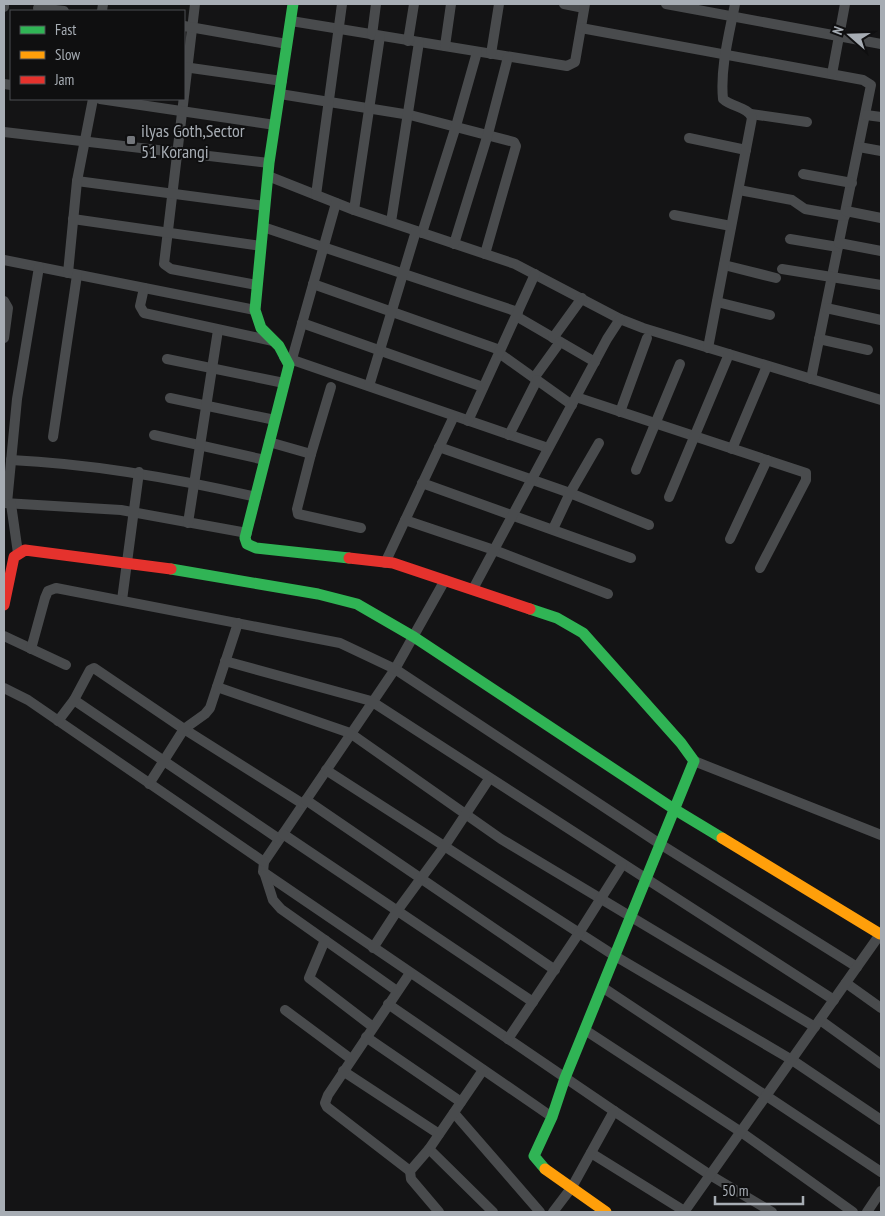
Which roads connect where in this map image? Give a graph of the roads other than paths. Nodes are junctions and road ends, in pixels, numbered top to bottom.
1 (195, 4) edge
2 (293, 4) edge
3 (342, 4) edge
4 (376, 4) edge
5 (414, 4) edge
6 (451, 4) edge
7 (499, 4) edge
8 (564, 4) edge
9 (666, 4) edge
10 (735, 4) edge
11 (845, 4) edge
12 (585, 6) edge
13 (38, 8) dead end
14 (55, 10) edge
15 (733, 16) junction
16 (291, 21) junction
17 (188, 27) edge
18 (581, 28) junction
19 (339, 29) junction
20 (376, 35) junction
21 (839, 36) junction
22 (408, 40) junction
23 (419, 42) junction
24 (287, 44) junction
25 (881, 44) edge
26 (445, 46) junction
27 (477, 52) junction
28 (491, 54) junction
29 (726, 55) junction
30 (508, 57) junction
31 (186, 67) edge
32 (832, 74) junction
33 (282, 80) junction
34 (280, 94) junction
35 (93, 100) edge
36 (106, 100) edge
37 (183, 100) edge
38 (328, 103) junction
39 (369, 109) junction
40 (182, 112) junction
41 (751, 114) junction
42 (410, 115) junction
43 (866, 115) junction
44 (881, 117) edge
45 (807, 122) dead end
46 (275, 125) junction
47 (456, 126) junction
48 (4, 132) edge
49 (488, 134) junction
50 (688, 138) dead end
51 (83, 140) junction
52 (859, 148) junction
53 (746, 150) junction
54 (178, 151) junction
55 (881, 151) edge
56 (270, 163) junction
57 (803, 174) dead end
58 (268, 176) junction
59 (77, 181) junction
60 (852, 183) junction
61 (738, 190) junction
62 (173, 192) junction
63 (316, 195) junction
64 (336, 203) junction
65 (265, 206) junction
66 (354, 210) junction
67 (845, 214) junction
68 (674, 215) dead end
69 (881, 218) edge
70 (73, 219) junction
71 (391, 222) junction
72 (731, 226) junction
73 (263, 227) junction
74 (419, 232) junction
75 (168, 233) junction
76 (790, 239) dead end
77 (454, 244) junction
78 (839, 245) junction
79 (261, 246) junction
80 (324, 246) junction
81 (881, 251) edge
82 (485, 254) junction
83 (4, 260) edge
84 (724, 265) junction
85 (39, 267) junction
86 (782, 269) dead end
87 (403, 273) junction
88 (73, 274) junction
89 (535, 274) junction
90 (832, 277) junction
91 (776, 278) dead end
92 (313, 284) junction
93 (257, 285) junction
94 (881, 285) edge
95 (144, 288) junction
96 (582, 298) junction
97 (4, 301) edge
98 (717, 302) junction
99 (826, 308) junction
100 (255, 310) junction
101 (393, 313) junction
102 (517, 314) junction
103 (770, 314) dead end
104 (620, 319) junction
105 (881, 320) edge
106 (302, 323) junction
107 (218, 330) junction
108 (4, 338) edge
109 (647, 338) dead end
110 (819, 339) junction
111 (556, 340) junction
112 (273, 341) junction
113 (708, 348) junction
114 (381, 350) junction
115 (868, 350) dead end
116 (500, 352) junction
117 (729, 354) junction
118 (288, 358) junction
119 (167, 359) dead end
120 (595, 362) junction
121 (680, 364) dead end
122 (767, 366) junction
123 (213, 369) junction
124 (535, 379) junction
125 (811, 379) junction
126 (284, 383) junction
127 (369, 386) junction
128 (331, 387) dead end
129 (484, 387) junction
130 (170, 398) dead end
131 (881, 400) edge
132 (574, 401) junction
133 (207, 406) junction
134 (620, 412) junction
135 (454, 416) junction
136 (275, 420) junction
137 (468, 421) junction
138 (654, 423) junction
139 (508, 435) junction
140 (154, 436) dead end
141 (695, 436) junction
142 (53, 437) dead end
143 (269, 442) junction
144 (599, 443) dead end
145 (201, 446) junction
146 (439, 447) junction
147 (548, 448) junction
148 (732, 449) junction
149 (311, 454) junction
150 (11, 460) junction
151 (265, 460) junction
152 (768, 460) junction
153 (636, 470) dead end
154 (139, 472) junction
155 (531, 479) junction
156 (195, 483) junction
157 (422, 483) junction
158 (570, 493) junction
159 (256, 496) junction
160 (669, 497) dead end
161 (7, 503) edge
162 (133, 513) junction
163 (512, 514) junction
164 (405, 520) junction
165 (188, 522) junction
166 (649, 525) dead end
167 (361, 528) dead end
168 (553, 529) junction
169 (246, 533) junction
170 (730, 539) dead end
171 (494, 550) junction
172 (18, 552) junction
173 (630, 558) dead end
174 (127, 562) junction
175 (386, 563) junction
176 (760, 568) dead end
177 (445, 580) junction
178 (474, 589) junction
179 (608, 594) dead end
180 (122, 600) junction
181 (4, 605) edge
182 (238, 623) junction
183 (4, 636) edge
184 (414, 637) junction
185 (31, 649) junction
186 (225, 661) junction
187 (66, 665) dead end
188 (395, 669) junction
189 (217, 687) junction
190 (4, 688) edge
191 (74, 700) junction
192 (371, 701) junction
193 (58, 721) junction
194 (184, 729) junction
195 (350, 733) junction
196 (164, 760) junction
197 (694, 761) junction
198 (326, 770) junction
199 (489, 778) junction
200 (149, 784) junction
201 (304, 802) junction
202 (674, 809) junction
203 (465, 814) junction
204 (881, 835) edge
205 (281, 837) junction
206 (660, 844) junction
207 (444, 847) junction
208 (264, 862) junction
209 (622, 865) junction
210 (265, 875) junction
211 (421, 878) junction
212 (645, 880) junction
213 (600, 898) junction
214 (397, 910) junction
215 (631, 917) junction
216 (580, 933) junction
217 (881, 933) edge
218 (325, 940) junction
219 (374, 948) junction
220 (615, 956) junction
221 (857, 967) junction
222 (555, 970) junction
223 (410, 973) junction
224 (846, 983) junction
225 (602, 987) junction
226 (397, 991) junction
227 (834, 1000) junction
228 (533, 1002) junction
229 (388, 1004) junction
230 (881, 1008) edge
231 (285, 1010) dead end
232 (817, 1023) junction
233 (373, 1027) junction
234 (585, 1030) junction
235 (366, 1037) junction
236 (508, 1039) junction
237 (352, 1059) junction
238 (792, 1060) junction
239 (881, 1064) edge
240 (483, 1070) junction
241 (343, 1071) junction
242 (565, 1078) junction
243 (766, 1095) junction
244 (461, 1102) junction
245 (614, 1111) junction
246 (454, 1113) junction
247 (552, 1117) junction
248 (881, 1120) edge
249 (741, 1132) junction
250 (439, 1134) junction
251 (429, 1149) junction
252 (591, 1153) junction
253 (410, 1171) junction
254 (881, 1172) edge
255 (710, 1175) junction
256 (572, 1187) junction
257 (881, 1191) edge
258 (439, 1212) edge
259 (493, 1212) edge
260 (540, 1212) edge
261 (553, 1212) edge
262 (606, 1212) edge
263 (684, 1212) edge
264 (772, 1212) edge
265 (853, 1212) edge
266 (867, 1212) edge

1 - 17 street
2 - 16 street
3 - 19 street
4 - 20 street
5 - 22 street
6 - 26 street
7 - 28 street
8 - 12 street
9 - 15 street
10 - 15 street
11 - 21 street
12 - 18 street
13 - 14 street
15 - 21 street
15 - 29 street
16 - 19 street
16 - 24 street
17 - 24 street
17 - 31 street
18 - 29 street
18 - 30 street
19 - 20 street
19 - 38 street
20 - 22 street
20 - 39 street
21 - 25 street
21 - 32 street
22 - 23 street
23 - 26 street
23 - 42 street
24 - 33 street
26 - 27 street
27 - 28 street
27 - 47 street
28 - 30 street
29 - 32 street
29 - 41 street
30 - 49 street
31 - 33 street
32 - 43 street
33 - 34 street
34 - 38 street
34 - 46 street
35 - 51 street
36 - 40 street
37 - 40 street
38 - 39 street
38 - 63 street
39 - 42 street
39 - 66 street
40 - 46 street
40 - 54 street
41 - 45 street
41 - 53 street
42 - 47 street
42 - 71 street
43 - 44 street
43 - 52 street
46 - 56 street
47 - 49 street
47 - 74 street
48 - 51 street
49 - 77 street
49 - 82 street
50 - 53 street
51 - 54 street
51 - 59 street
52 - 55 street
52 - 60 street
53 - 61 street
54 - 56 street
54 - 62 street
56 - 58 street
57 - 60 street
58 - 63 street
58 - 65 street
59 - 62 street
59 - 70 street
60 - 67 street
61 - 67 street
61 - 72 street
62 - 65 street
62 - 75 street
63 - 64 street
64 - 66 street
64 - 80 street
65 - 73 street
66 - 71 street
67 - 69 street
67 - 78 street
68 - 72 street
70 - 75 street
70 - 88 street
71 - 74 street
72 - 84 street
73 - 79 street
73 - 80 street
74 - 77 street
74 - 87 street
75 - 79 street
75 - 93 street
76 - 78 street
77 - 82 street
78 - 81 street
78 - 90 street
79 - 93 street
80 - 87 street
80 - 92 street
82 - 89 street
83 - 85 street
84 - 91 street
84 - 98 street
85 - 88 street
85 - 150 street
86 - 90 street
87 - 101 street
87 - 102 street
88 - 95 street
88 - 142 street
89 - 96 street
89 - 102 street
90 - 94 street
90 - 99 street
92 - 101 street
92 - 106 street
93 - 100 street
95 - 100 street
95 - 107 street
96 - 104 street
96 - 111 street
97 - 108 street
98 - 103 street
98 - 113 street
99 - 105 street
99 - 110 street
100 - 112 street
101 - 114 street
101 - 116 street
102 - 111 street
102 - 116 street
104 - 113 street
104 - 120 street
106 - 114 street
106 - 118 street
107 - 112 street
107 - 123 street
109 - 134 street
110 - 115 street
110 - 125 street
111 - 120 street
111 - 124 street
112 - 118 street
113 - 117 street
114 - 127 street
114 - 129 street
116 - 124 street
116 - 129 street
117 - 122 street
117 - 141 street
118 - 126 street
118 - 127 street
119 - 123 street
120 - 132 street
121 - 138 street
122 - 125 street
122 - 148 street
123 - 126 street
123 - 133 street
124 - 132 street
124 - 139 street
125 - 131 street
126 - 136 street
127 - 135 street
128 - 149 street
129 - 137 street
130 - 133 street
132 - 134 street
132 - 147 street
133 - 136 street
133 - 145 street
134 - 138 street
135 - 137 street
135 - 146 street
136 - 143 street
137 - 139 street
138 - 141 street
138 - 153 street
139 - 147 street
140 - 145 street
141 - 148 street
141 - 160 street
143 - 149 street
143 - 151 street
144 - 158 street
145 - 151 street
145 - 156 street
146 - 155 street
146 - 157 street
147 - 155 street
148 - 152 street
149 - 167 street
150 - 154 street
150 - 161 street
151 - 159 street
152 - 170 street
152 - 176 street
154 - 156 street
154 - 162 street
155 - 158 street
155 - 163 street
156 - 159 street
156 - 165 street
157 - 163 street
157 - 164 street
158 - 166 street
158 - 168 street
159 - 169 street
161 - 162 street
161 - 172 street
162 - 165 street
162 - 174 street
163 - 168 street
163 - 171 street
164 - 171 street
164 - 175 street
165 - 169 street
168 - 173 street
169 - 175 street
171 - 178 street
171 - 179 street
172 - 174 street
172 - 181 street
174 - 180 street
174 - 184 street
175 - 177 street
177 - 178 street
177 - 184 street
178 - 197 street
180 - 182 street
180 - 185 street
182 - 186 street
182 - 188 street
183 - 185 street
184 - 188 street
184 - 202 street
185 - 187 street
186 - 189 street
186 - 192 street
188 - 192 street
188 - 206 street
189 - 194 street
189 - 195 street
190 - 193 street
191 - 193 street
191 - 194 street
191 - 196 street
192 - 195 street
192 - 199 street
193 - 200 street
194 - 196 street
194 - 201 street
195 - 198 street
195 - 203 street
196 - 200 street
196 - 205 street
197 - 202 street
197 - 204 street
198 - 201 street
198 - 207 street
199 - 203 street
199 - 209 street
200 - 208 street
201 - 205 street
201 - 211 street
202 - 206 street
202 - 217 street
203 - 207 street
203 - 213 street
205 - 208 street
205 - 214 street
206 - 212 street
206 - 221 street
207 - 211 street
207 - 216 street
208 - 210 street
209 - 212 street
209 - 213 street
210 - 218 street
210 - 219 street
211 - 214 street
211 - 222 street
212 - 215 street
212 - 227 street
213 - 215 street
213 - 216 street
214 - 219 street
214 - 228 street
215 - 220 street
215 - 232 street
216 - 220 street
216 - 222 street
217 - 221 street
218 - 226 street
218 - 233 street
219 - 223 street
220 - 225 street
220 - 238 street
221 - 224 street
222 - 228 street
223 - 226 street
223 - 236 street
224 - 227 street
224 - 230 street
225 - 234 street
225 - 243 street
226 - 229 street
227 - 232 street
228 - 236 street
229 - 233 street
229 - 240 street
231 - 237 street
232 - 238 street
232 - 239 street
233 - 235 street
234 - 242 street
234 - 249 street
235 - 237 street
235 - 244 street
236 - 242 street
237 - 241 street
238 - 243 street
238 - 248 street
240 - 244 street
240 - 247 street
241 - 250 street
241 - 253 street
242 - 245 street
242 - 247 street
243 - 249 street
243 - 254 street
244 - 246 street
245 - 252 street
245 - 255 street
246 - 250 street
246 - 260 street
247 - 256 street
249 - 255 street
249 - 265 street
250 - 251 street
251 - 253 street
251 - 259 street
252 - 256 street
252 - 263 street
253 - 258 street
255 - 263 street
255 - 264 street
256 - 261 street
256 - 262 street
257 - 266 street

